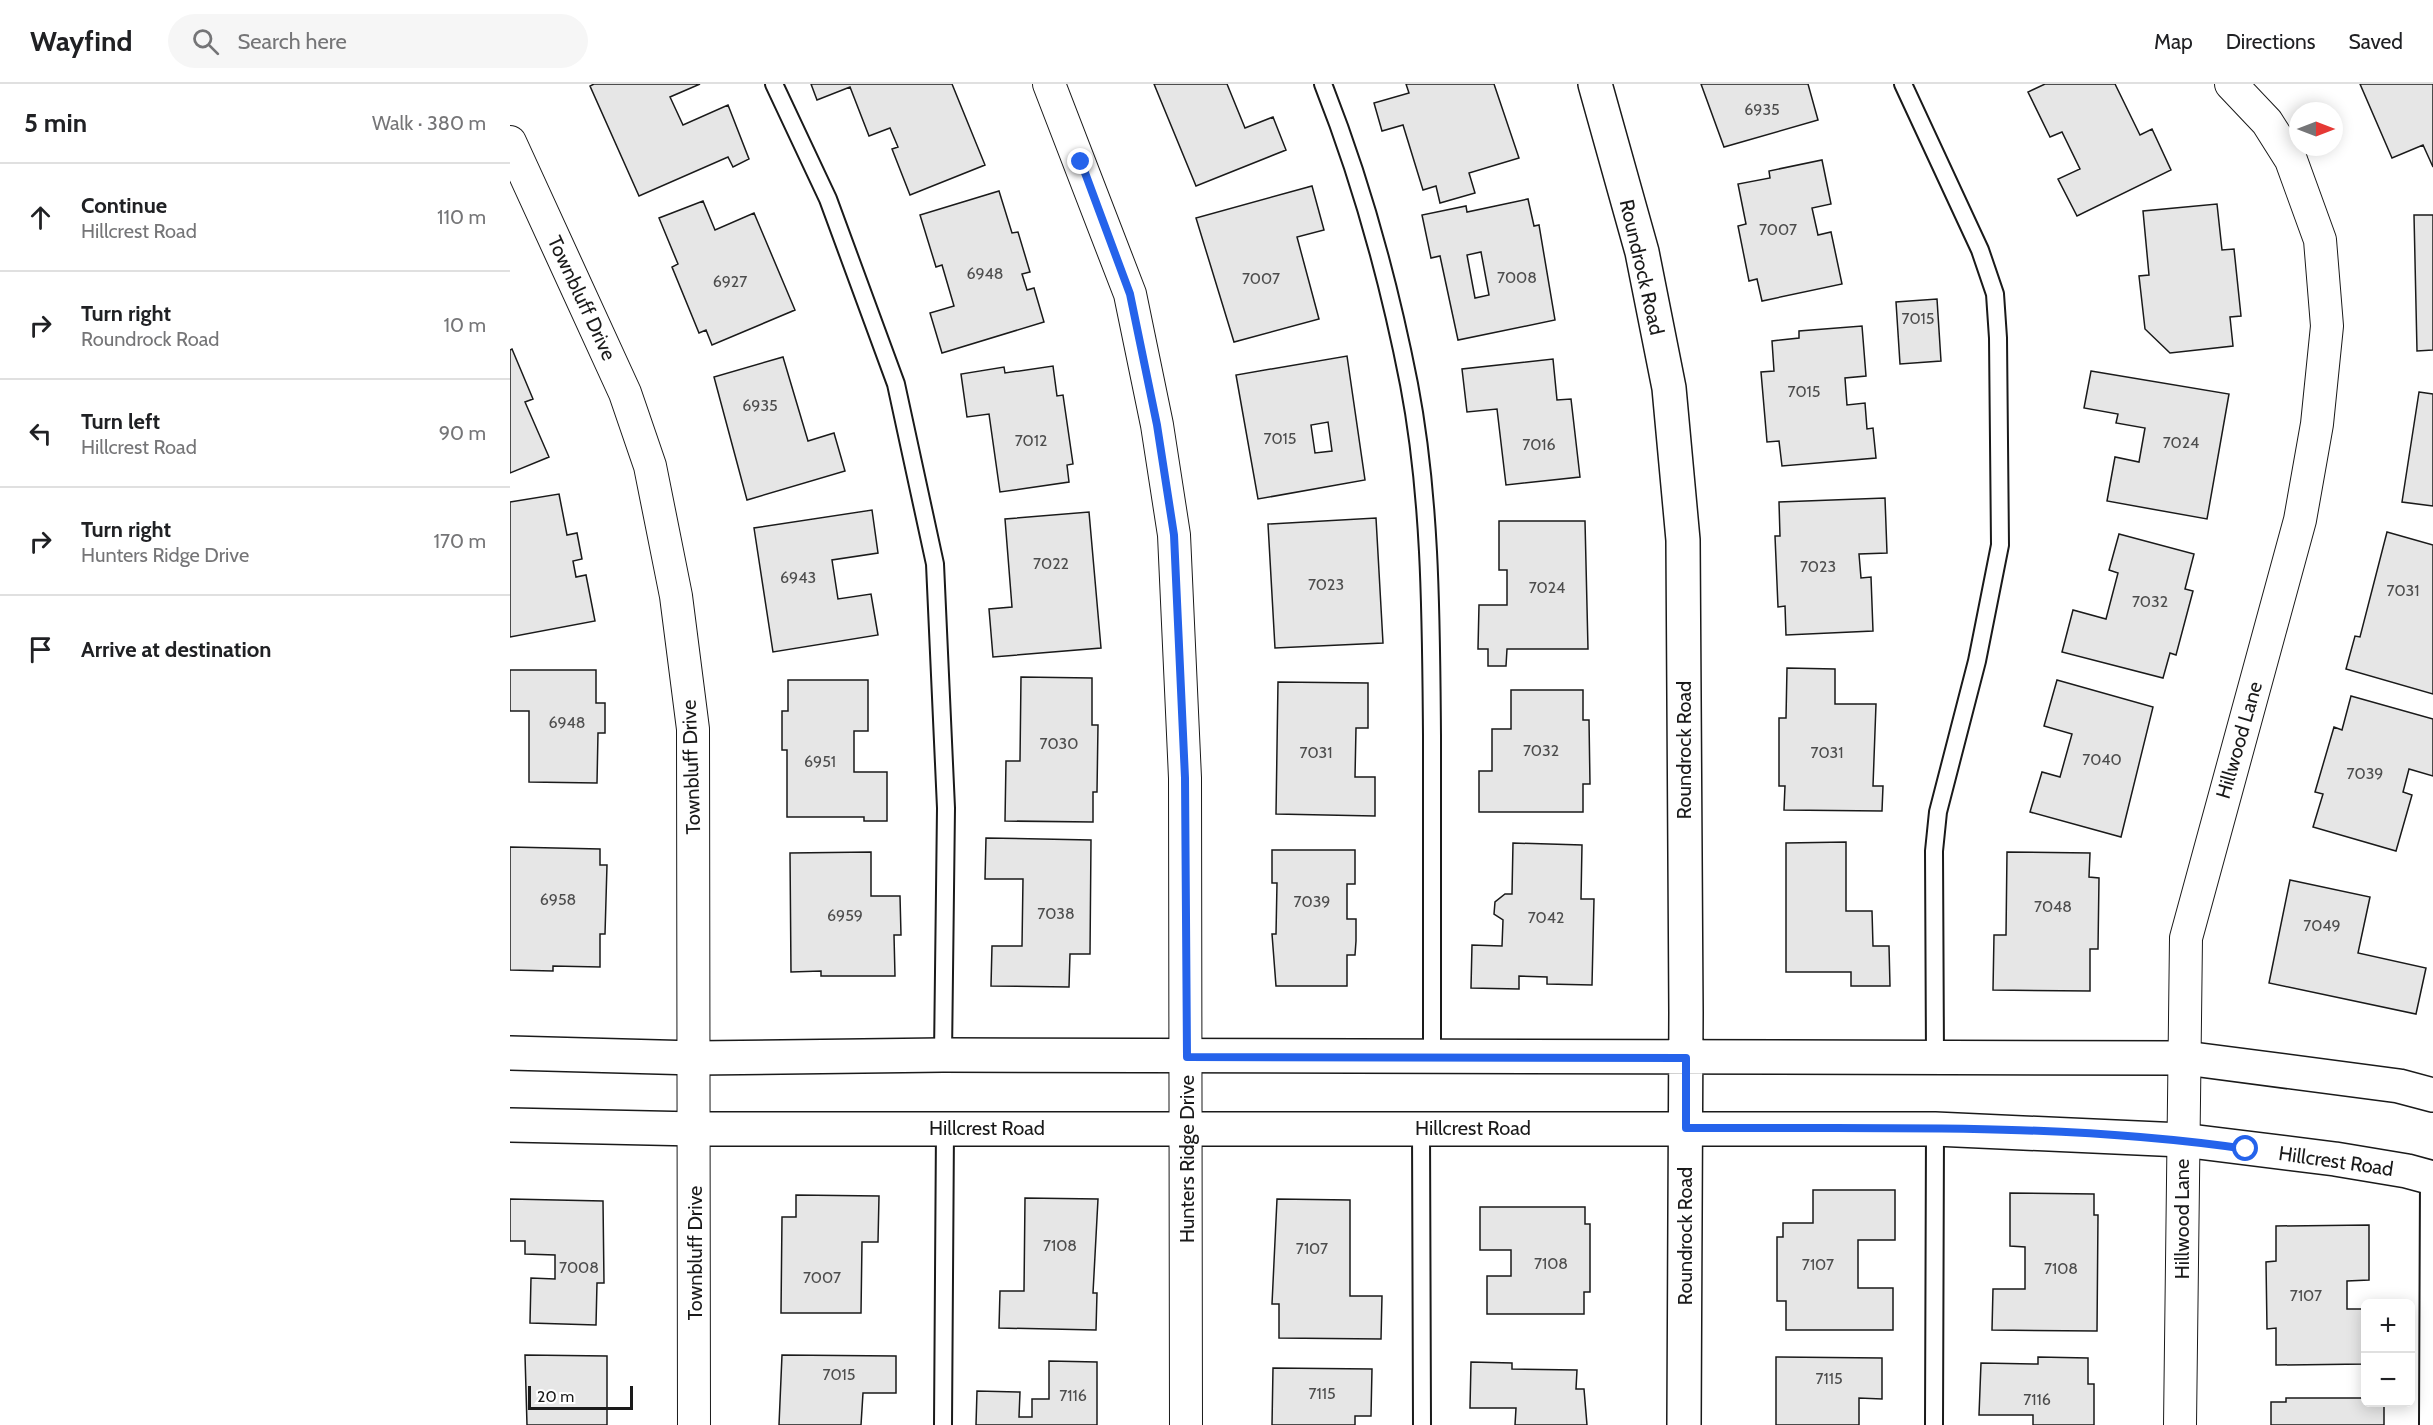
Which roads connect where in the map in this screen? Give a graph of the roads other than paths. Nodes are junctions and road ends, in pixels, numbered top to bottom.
1 (774, 84) edge
2 (1049, 84) edge
3 (1323, 84) edge
4 (1594, 84) edge
5 (1903, 84) edge
6 (2231, 84) edge
7 (510, 142) edge
8 (510, 1053) edge
9 (943, 1055) junction
10 (1187, 1057) junction
11 (696, 1058) junction
12 (1432, 1058) junction
13 (1686, 1058) junction
14 (1935, 1058) junction
15 (2185, 1058) junction
16 (2433, 1095) edge
17 (510, 1125) edge
18 (945, 1128) junction
19 (1187, 1128) junction
20 (1421, 1128) junction
21 (1686, 1128) junction
22 (696, 1129) junction
23 (1935, 1129) junction
24 (2182, 1140) junction
25 (2431, 1178) edge
26 (694, 1425) edge
27 (943, 1425) edge
28 (1186, 1425) edge
29 (1422, 1425) edge
30 (1684, 1425) edge
31 (1934, 1425) edge
32 (2180, 1425) edge
33 (2428, 1425) edge

1 - 9 lane
2 - 10 street, Hunters Ridge Drive
3 - 12 lane
4 - 13 main road, Roundrock Road
5 - 14 lane
6 - 15 street, Hillwood Lane
7 - 11 street, Townbluff Drive
8 - 11 main road
9 - 10 main road
9 - 11 main road
10 - 12 main road
10 - 19 street, Hunters Ridge Drive
11 - 22 street, Townbluff Drive
12 - 13 main road
13 - 14 main road
13 - 21 main road, Roundrock Road
14 - 15 main road
15 - 16 main road
15 - 24 street, Hillwood Lane
17 - 22 main road, Hillcrest Road
18 - 19 main road, Hillcrest Road
18 - 22 main road, Hillcrest Road
18 - 27 lane
19 - 20 main road, Hillcrest Road
19 - 28 street, Hunters Ridge Drive
20 - 21 main road, Hillcrest Road
20 - 29 lane
21 - 23 main road, Hillcrest Road
21 - 30 main road, Roundrock Road
22 - 26 street, Townbluff Drive
23 - 24 main road, Hillcrest Road
23 - 31 lane
24 - 25 main road, Hillcrest Road
24 - 32 street, Hillwood Lane
25 - 33 lane

